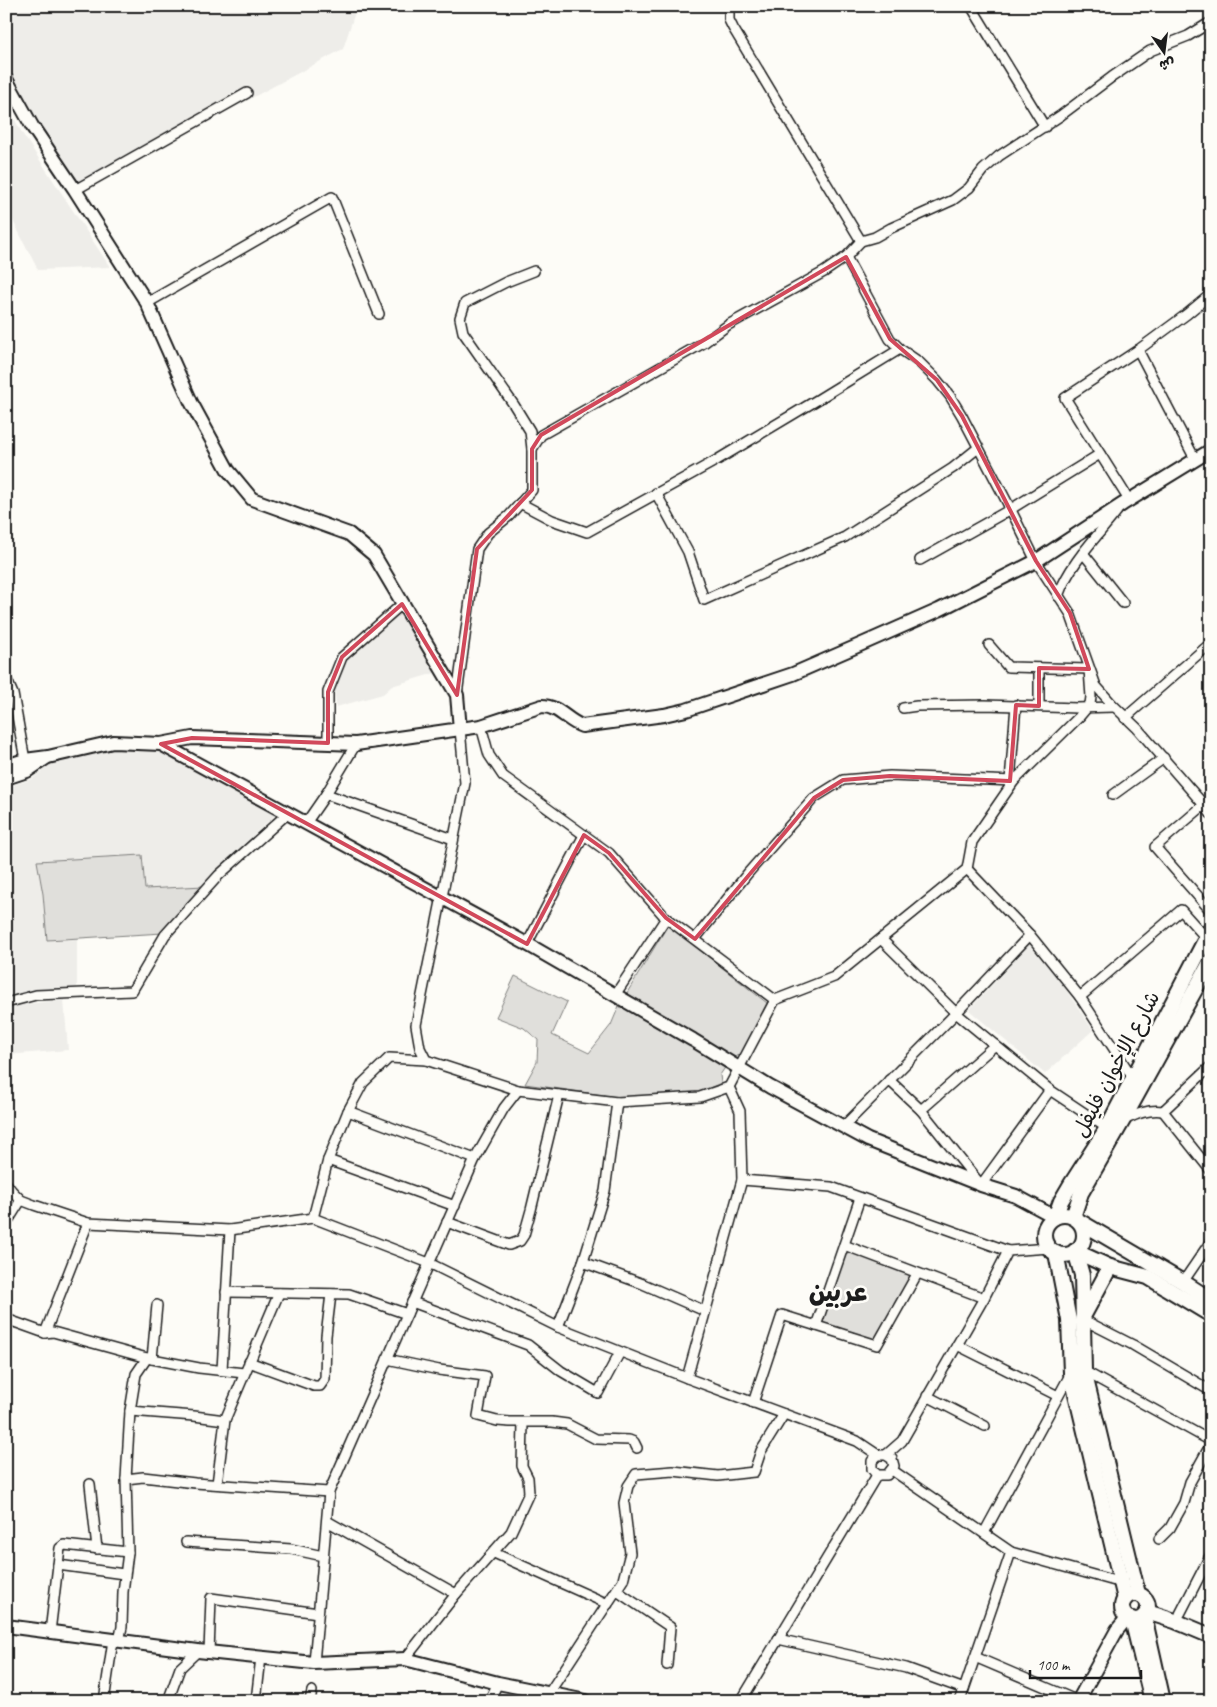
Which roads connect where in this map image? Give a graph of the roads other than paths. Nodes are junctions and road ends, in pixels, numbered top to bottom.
1 (729, 6) edge
2 (971, 6) edge
3 (1211, 22) edge
4 (6, 80) edge
5 (247, 93) dead end
6 (1044, 126) junction
7 (75, 190) junction
8 (861, 241) junction
9 (846, 257) junction
10 (534, 271) dead end
11 (1211, 294) edge
12 (146, 303) junction
13 (379, 314) dead end
14 (900, 348) junction
15 (1138, 350) junction
16 (978, 448) junction
17 (532, 449) junction
18 (1211, 450) edge
19 (1100, 454) junction
20 (1195, 459) junction
21 (656, 493) junction
22 (1126, 502) junction
23 (520, 503) junction
24 (1011, 509) junction
25 (1083, 553) junction
26 (920, 560) dead end
27 (1036, 561) junction
28 (1058, 596) junction
29 (1123, 603) dead end
30 (402, 604) junction
31 (1211, 643) edge
32 (989, 645) dead end
33 (1039, 668) junction
34 (1089, 669) junction
35 (6, 678) edge
36 (458, 695) junction
37 (1016, 705) junction
38 (1039, 706) junction
39 (1114, 706) junction
40 (1087, 707) junction
41 (903, 708) dead end
42 (1125, 718) junction
43 (481, 726) junction
44 (460, 729) junction
45 (328, 743) junction
46 (161, 744) junction
47 (356, 744) junction
48 (48, 757) junction
49 (1164, 758) junction
50 (25, 760) junction
51 (6, 766) edge
52 (6, 778) edge
53 (1012, 781) junction
54 (326, 794) junction
55 (1113, 795) dead end
56 (1204, 805) junction
57 (287, 814) junction
58 (1211, 814) edge
59 (306, 823) junction
60 (584, 835) junction
61 (453, 839) junction
62 (967, 869) junction
63 (441, 897) junction
64 (1211, 911) edge
65 (666, 918) junction
66 (1208, 933) edge
67 (1030, 935) junction
68 (695, 939) junction
69 (881, 939) junction
70 (526, 944) junction
71 (1211, 961) edge
72 (615, 995) junction
73 (1080, 997) junction
74 (775, 1000) junction
75 (6, 1003) edge
76 (956, 1013) junction
77 (995, 1045) junction
78 (426, 1060) junction
79 (1211, 1066) edge
80 (739, 1068) junction
81 (1133, 1078) junction
82 (889, 1080) junction
83 (729, 1087) junction
84 (518, 1090) junction
85 (1050, 1090) junction
86 (560, 1095) junction
87 (617, 1102) junction
88 (921, 1110) junction
89 (348, 1111) junction
90 (1163, 1111) junction
91 (1123, 1120) junction
92 (844, 1127) junction
93 (1107, 1128) junction
94 (475, 1159) junction
95 (328, 1160) junction
96 (1211, 1171) edge
97 (742, 1180) junction
98 (6, 1183) edge
99 (981, 1185) junction
100 (860, 1198) junction
101 (22, 1200) junction
102 (455, 1206) junction
103 (1055, 1216) junction
104 (313, 1218) junction
105 (1076, 1219) junction
106 (448, 1222) junction
107 (88, 1223) junction
108 (6, 1224) edge
109 (230, 1230) junction
110 (1211, 1241) edge
111 (844, 1246) junction
112 (1008, 1251) junction
113 (1053, 1251) junction
114 (1075, 1252) junction
115 (583, 1262) junction
116 (429, 1264) junction
117 (1110, 1267) junction
118 (917, 1274) junction
119 (1183, 1282) junction
120 (226, 1292) junction
121 (279, 1293) junction
122 (331, 1294) junction
123 (984, 1298) junction
124 (1211, 1300) edge
125 (412, 1302) junction
126 (157, 1305) dead end
127 (705, 1311) junction
128 (407, 1314) junction
129 (1211, 1315) edge
130 (6, 1319) edge
131 (1076, 1319) junction
132 (816, 1326) junction
133 (558, 1327) junction
134 (46, 1333) junction
135 (957, 1345) junction
136 (620, 1352) junction
137 (149, 1358) junction
138 (387, 1359) junction
139 (248, 1362) junction
140 (222, 1370) junction
141 (1078, 1372) junction
142 (244, 1373) junction
143 (687, 1378) junction
144 (1211, 1391) edge
145 (927, 1396) junction
146 (1058, 1396) junction
147 (753, 1403) junction
148 (130, 1411) junction
149 (784, 1414) junction
150 (225, 1420) junction
151 (523, 1423) junction
152 (985, 1426) dead end
153 (1211, 1442) edge
154 (637, 1448) dead end
155 (882, 1455) junction
156 (892, 1470) junction
157 (877, 1475) junction
158 (126, 1479) junction
159 (90, 1484) dead end
160 (217, 1484) junction
161 (329, 1492) junction
162 (327, 1521) junction
163 (984, 1533) junction
164 (1159, 1540) dead end
165 (186, 1542) dead end
166 (97, 1548) junction
167 (128, 1552) junction
168 (1011, 1552) junction
169 (494, 1553) junction
170 (323, 1556) junction
171 (1210, 1559) edge
172 (58, 1565) junction
173 (124, 1574) junction
174 (1122, 1583) junction
175 (617, 1591) junction
176 (456, 1594) junction
177 (608, 1604) junction
178 (1137, 1609) junction
179 (318, 1613) junction
180 (1180, 1614) junction
181 (6, 1626) edge
182 (1211, 1627) edge
183 (50, 1632) junction
184 (1211, 1636) edge
185 (778, 1639) junction
186 (116, 1640) junction
187 (204, 1652) junction
188 (261, 1657) junction
189 (975, 1657) junction
190 (405, 1659) junction
191 (314, 1663) junction
192 (667, 1665) dead end
193 (498, 1683) junction
194 (964, 1689) junction
195 (549, 1692) junction
196 (104, 1701) edge
197 (168, 1701) edge
198 (256, 1701) edge
199 (489, 1701) edge
200 (586, 1701) edge
201 (741, 1701) edge
202 (960, 1701) edge
203 (1078, 1701) edge
204 (1152, 1701) edge
205 (1163, 1701) edge

1 - 8 street
2 - 6 street
3 - 6 street
4 - 7 street
5 - 7 street
6 - 8 street
7 - 12 street
8 - 9 street
9 - 14 street
9 - 17 street
10 - 17 street
11 - 15 street
12 - 13 street
12 - 30 street
14 - 16 street
14 - 21 street
15 - 19 street
15 - 20 street
16 - 21 street
16 - 24 street
17 - 23 street
18 - 20 street
19 - 22 street
19 - 24 street
20 - 22 street
21 - 23 street
22 - 25 street
22 - 27 street
23 - 36 street
24 - 26 street
24 - 27 street
25 - 28 street
25 - 29 street
27 - 28 street
27 - 43 street
28 - 34 street
30 - 36 street
30 - 45 street
31 - 42 street
32 - 33 street
33 - 34 street
33 - 38 street
34 - 39 street
34 - 40 street
35 - 50 street
36 - 44 street
37 - 38 street
37 - 41 street
37 - 53 street
38 - 40 street
39 - 40 street
39 - 42 street
40 - 53 street
42 - 49 street
43 - 44 street
43 - 60 street
44 - 47 street
44 - 61 street
45 - 46 street
45 - 47 street
46 - 48 street
46 - 57 street
47 - 54 street
48 - 50 street
48 - 52 street
49 - 55 street
49 - 56 street
50 - 51 street
53 - 62 street
53 - 68 street
54 - 59 street
54 - 61 street
56 - 58 street
56 - 64 street
57 - 59 street
57 - 75 street
59 - 63 street
60 - 65 street
60 - 70 street
61 - 63 street
62 - 67 street
62 - 69 street
63 - 70 street
63 - 78 street
65 - 68 street
65 - 72 street
66 - 73 street
66 - 81 main road, شارع الإخوان فليفل
67 - 73 street
67 - 76 street
68 - 74 street
69 - 74 street
69 - 76 street
70 - 72 street
71 - 91 main road, شارع الإخوان فليفل
72 - 80 street
73 - 81 street
74 - 80 street
76 - 77 street
76 - 82 street
77 - 85 street
77 - 88 street
78 - 84 street
78 - 89 street
79 - 90 street
80 - 83 street
80 - 92 street
81 - 93 main road, شارع الإخوان فليفل
82 - 88 street
82 - 92 street
83 - 87 street
83 - 97 street
84 - 86 street
84 - 94 street
85 - 93 street
85 - 99 street
86 - 87 street
86 - 106 street
87 - 115 street
88 - 99 street
89 - 94 street
89 - 95 street
90 - 91 street
90 - 96 street
91 - 105 main road, شارع الإخوان فليفل
92 - 99 street
93 - 103 main road, شارع الإخوان فليفل
94 - 102 street
95 - 102 street
95 - 104 street
97 - 100 street
97 - 127 street
98 - 101 street
99 - 103 street
100 - 111 street
100 - 112 street
101 - 107 street
101 - 108 street
102 - 106 street
103 - 105 main road
103 - 113 main road
104 - 109 street
104 - 116 street
105 - 114 main road
105 - 119 main road
106 - 116 street
107 - 109 street
107 - 134 street
109 - 120 street
110 - 119 street
111 - 118 street
111 - 132 street
112 - 113 street
112 - 123 street
113 - 114 main road
113 - 131 main road
114 - 117 main road
114 - 131 main road
115 - 127 street
115 - 133 street
116 - 125 street
116 - 133 street
117 - 129 main road
117 - 131 main road
118 - 123 street
118 - 132 street
119 - 124 main road
120 - 121 street
120 - 140 street
121 - 122 street
121 - 139 street
122 - 128 street
122 - 139 street
123 - 135 street
125 - 128 street
125 - 136 street
126 - 137 street
127 - 143 street
128 - 138 street
130 - 134 street
131 - 141 main road
131 - 144 street
132 - 147 street
133 - 136 street
134 - 137 street
135 - 145 street
135 - 146 street
136 - 143 street
137 - 140 street
137 - 148 street
138 - 151 street
138 - 161 street
139 - 142 street
140 - 142 street
141 - 146 street
141 - 153 street
141 - 174 main road
141 - 178 main road
142 - 150 street
143 - 147 street
145 - 152 street
145 - 155 street
146 - 163 street
147 - 149 street
148 - 150 street
148 - 158 street
149 - 155 street
149 - 175 street
150 - 160 street
151 - 154 street
151 - 169 street
153 - 164 street
155 - 156 street
155 - 157 street
156 - 157 street
156 - 163 street
157 - 185 street
158 - 160 street
158 - 167 street
159 - 166 street
160 - 161 street
161 - 162 street
162 - 170 street
162 - 176 street
163 - 168 street
165 - 170 street
166 - 167 street
166 - 172 street
167 - 173 street
168 - 174 street
168 - 189 street
169 - 176 street
169 - 177 street
170 - 179 street
171 - 180 street
172 - 173 street
172 - 183 street
173 - 186 street
174 - 178 main road
175 - 177 street
175 - 192 street
176 - 190 street
177 - 195 street
178 - 180 main road
178 - 184 main road
178 - 203 street
178 - 204 main road
178 - 205 main road
179 - 187 street
179 - 191 street
180 - 182 main road
181 - 183 street
183 - 186 street
185 - 194 street
185 - 201 street
186 - 187 street
186 - 196 street
187 - 188 street
187 - 197 street
188 - 191 street
188 - 198 street
189 - 194 street
189 - 203 street
190 - 191 street
190 - 193 street
193 - 195 street
193 - 199 street
194 - 202 street
195 - 200 street

